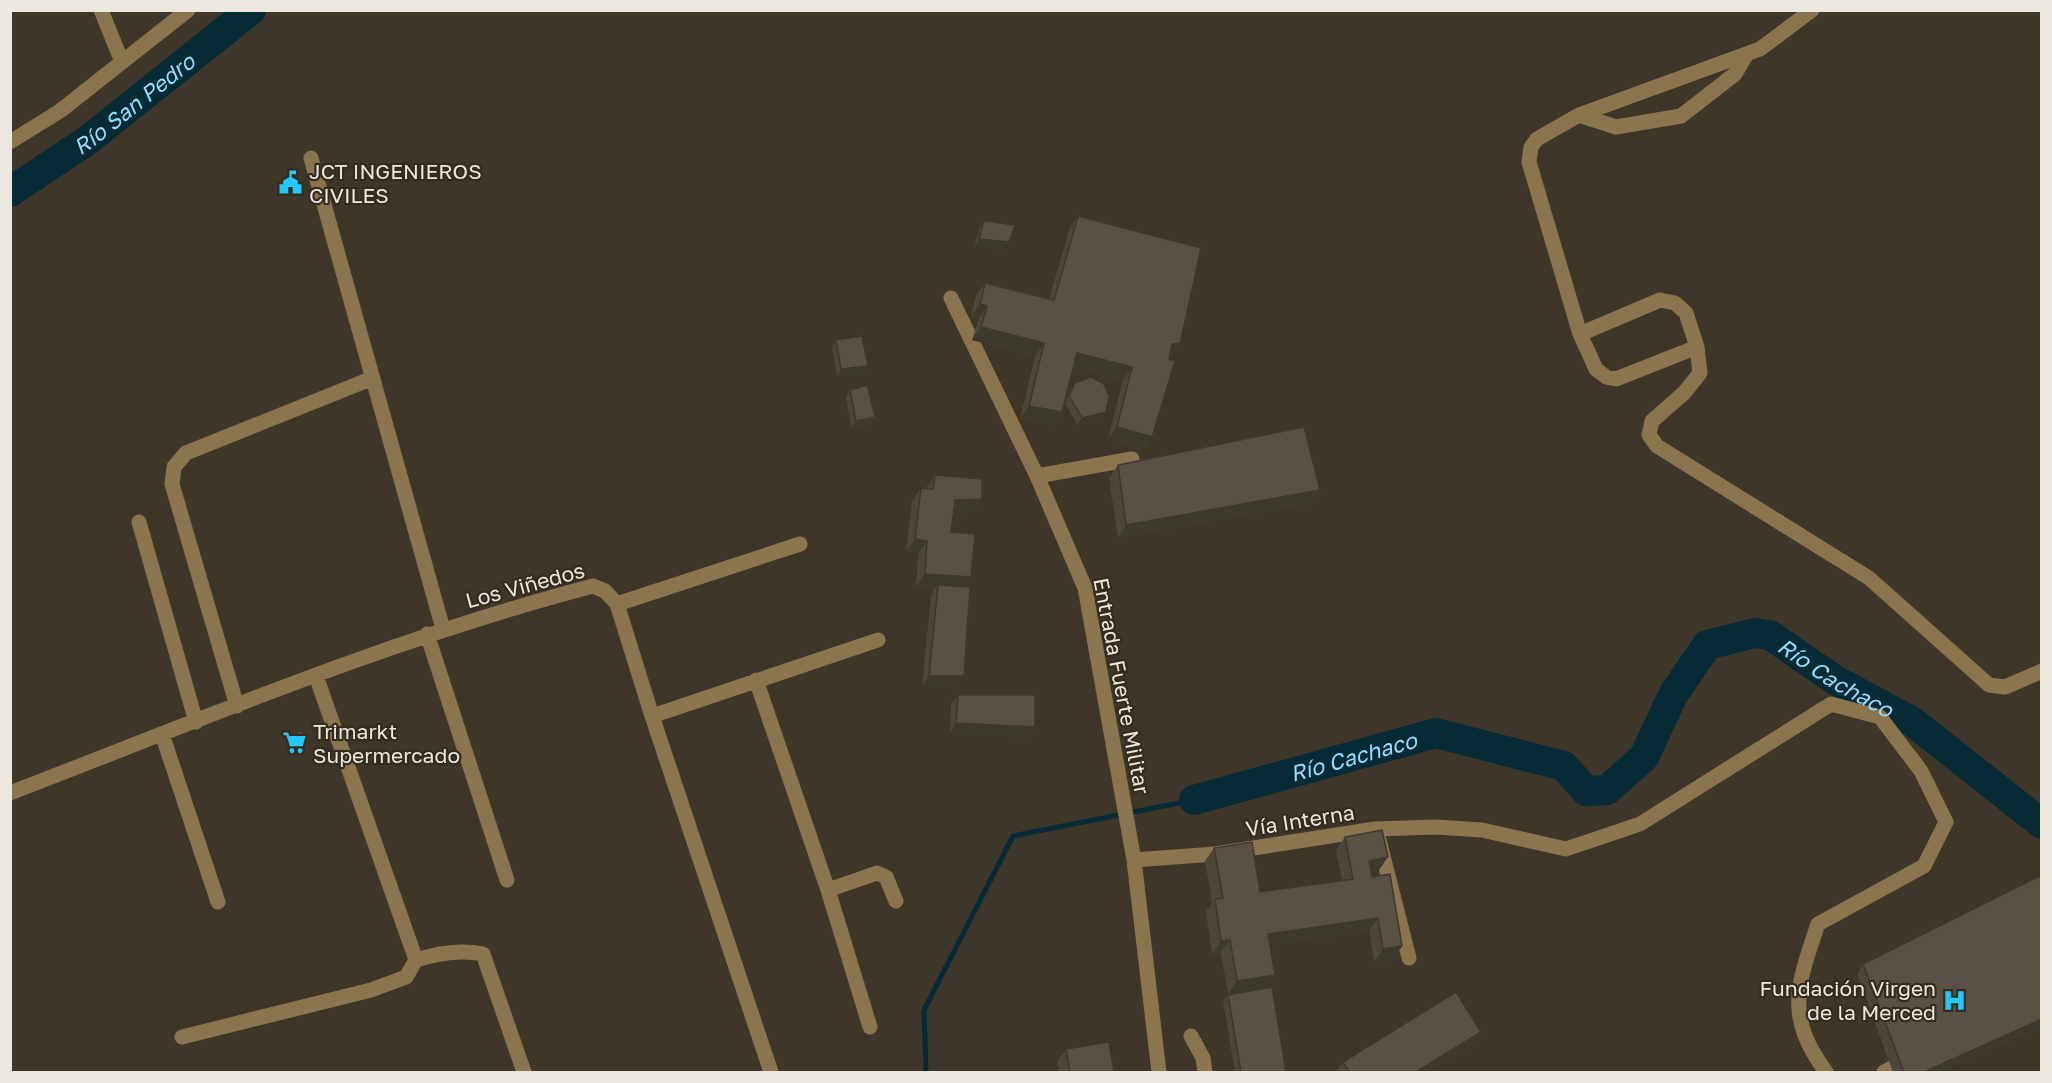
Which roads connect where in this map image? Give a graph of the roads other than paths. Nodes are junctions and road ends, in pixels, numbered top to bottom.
1 (101, 10) edge
2 (188, 10) edge
3 (1812, 10) edge
4 (1747, 54) junction
5 (122, 62) junction
6 (1579, 116) junction
7 (10, 142) edge
8 (311, 158) dead end
9 (951, 298) dead end
10 (1580, 334) junction
11 (1696, 347) junction
12 (373, 378) junction
13 (1132, 459) dead end
14 (1037, 476) junction
15 (139, 522) dead end
16 (800, 544) dead end
17 (617, 604) junction
18 (443, 629) junction
19 (427, 634) junction
20 (878, 640) dead end
21 (2042, 671) edge
22 (316, 676) junction
23 (756, 680) junction
24 (237, 706) junction
25 (651, 716) junction
26 (196, 722) junction
27 (162, 734) junction
28 (10, 794) edge
29 (1375, 829) junction
30 (1133, 858) junction
31 (507, 880) dead end
32 (828, 890) junction
33 (896, 901) dead end
34 (218, 902) dead end
35 (1409, 958) dead end
36 (416, 960) junction
37 (870, 1027) dead end
38 (1191, 1036) dead end
39 (182, 1037) dead end
40 (1923, 1051) edge
41 (524, 1072) edge
42 (771, 1072) edge
43 (1159, 1072) edge
44 (1204, 1072) edge
45 (1826, 1072) edge
46 (1884, 1072) edge

1 - 5 street
2 - 5 street
3 - 4 street
4 - 6 street
4 - 6 street
5 - 7 street
6 - 10 street
8 - 12 street
9 - 14 street, Entrada Fuerte Militar
10 - 11 street
10 - 11 street
11 - 21 street
12 - 18 street
12 - 24 street
13 - 14 street
14 - 30 street, Entrada Fuerte Militar
15 - 26 street
16 - 17 street
17 - 18 street, Los Viñedos
17 - 25 street
18 - 19 street, Los Viñedos
19 - 22 street, Los Viñedos
19 - 31 street
20 - 23 street
22 - 24 street, Los Viñedos
22 - 36 street
23 - 25 street
23 - 32 street
24 - 26 street, Los Viñedos
25 - 42 street
26 - 27 street, Los Viñedos
27 - 28 street, Los Viñedos
27 - 34 street
29 - 30 street, Vía Interna
29 - 35 street, Vía Interna
29 - 45 street
30 - 43 street, Entrada Fuerte Militar
32 - 33 street
32 - 37 street
36 - 39 street
36 - 41 street
38 - 44 street
40 - 46 street

